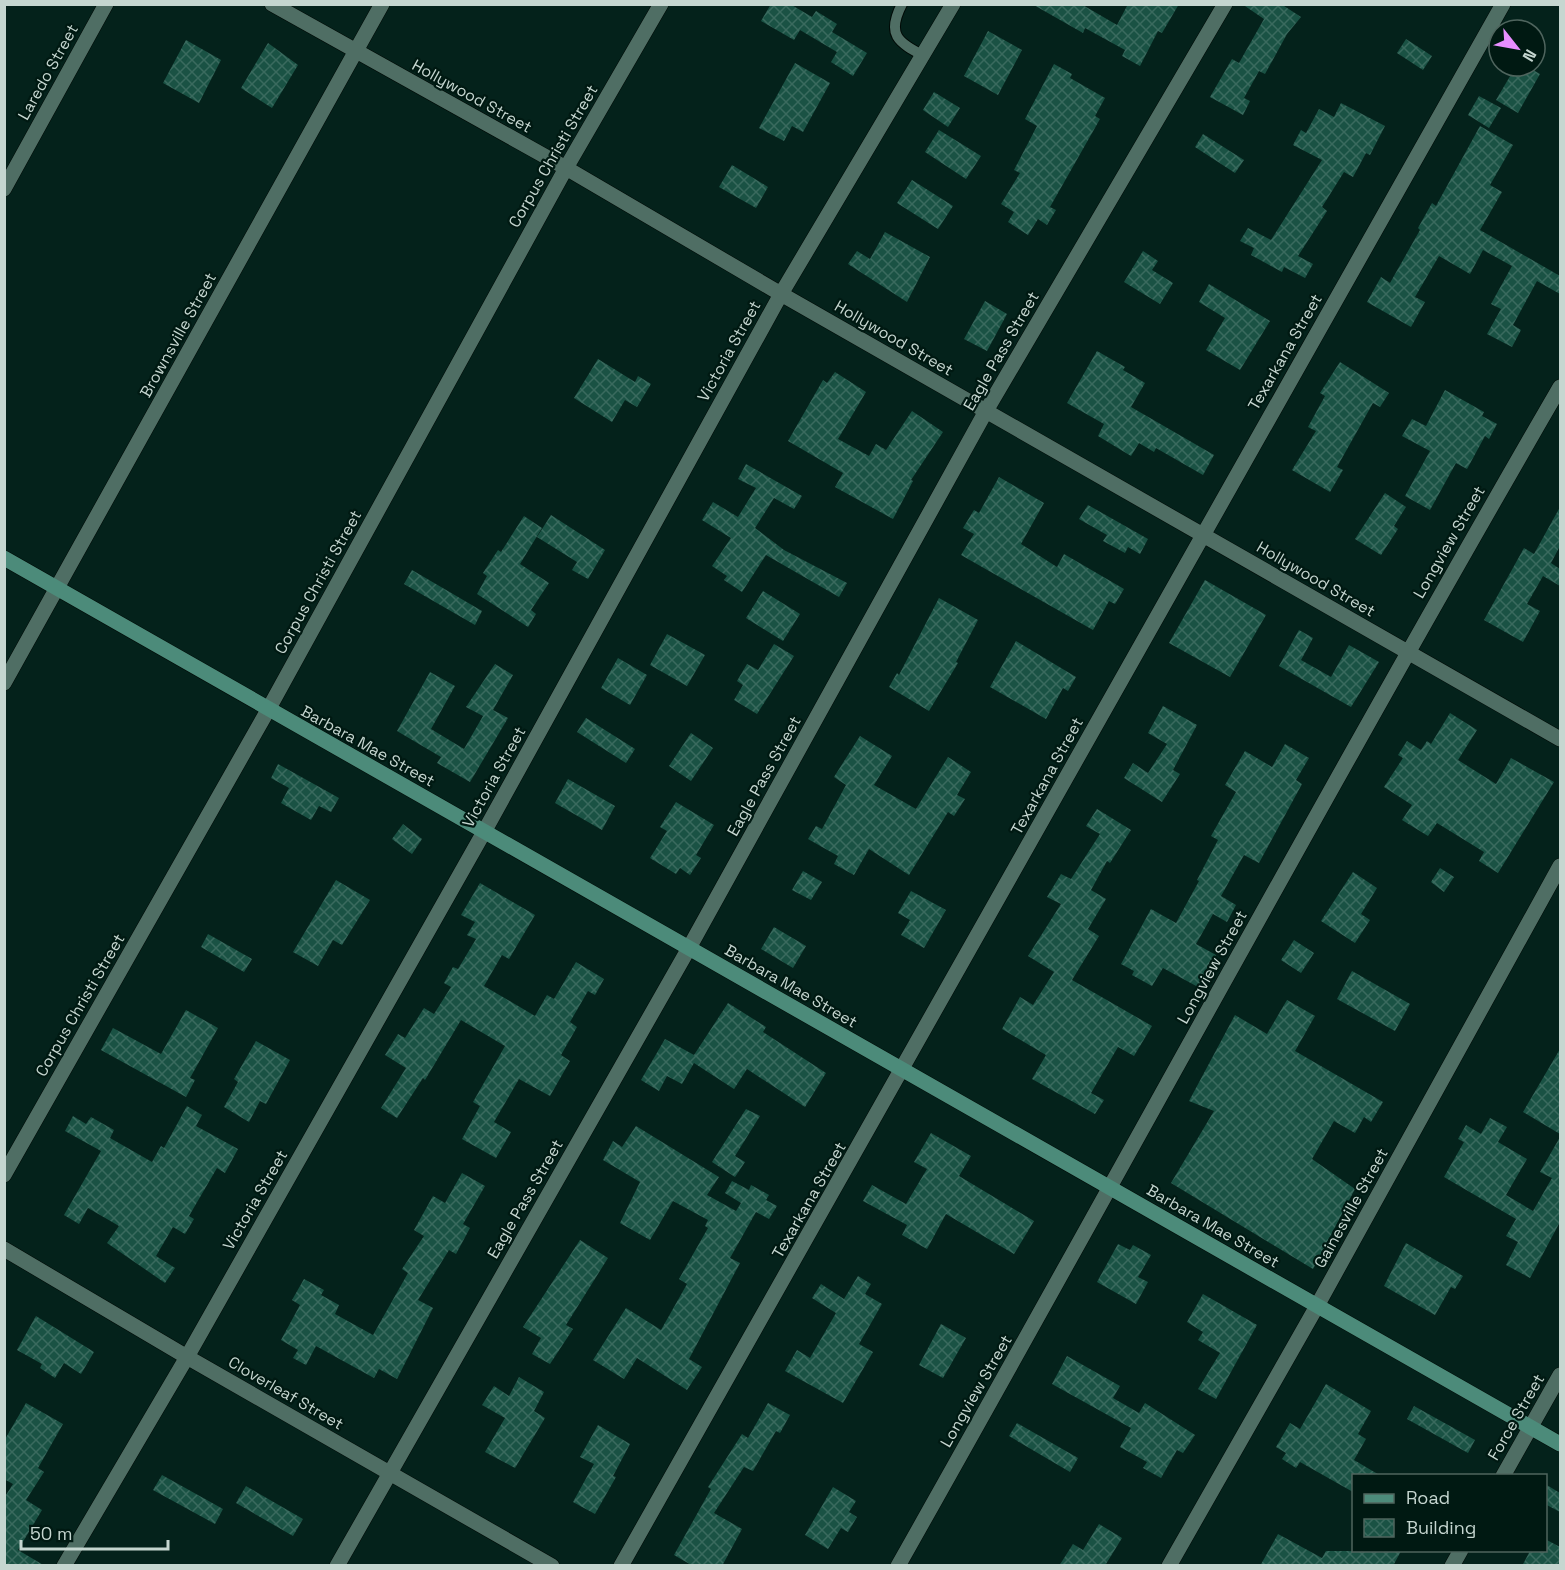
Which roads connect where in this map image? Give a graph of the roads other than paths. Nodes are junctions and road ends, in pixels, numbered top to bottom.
1 (106, 4) edge
2 (272, 4) edge
3 (382, 4) edge
4 (661, 4) edge
5 (902, 4) edge
6 (953, 4) edge
7 (1225, 4) edge
8 (1503, 4) edge
9 (355, 52) junction
10 (924, 56) junction
11 (566, 168) junction
12 (4, 189) edge
13 (781, 294) junction
14 (1560, 387) edge
15 (986, 411) junction
16 (1202, 534) junction
17 (4, 558) edge
18 (58, 588) junction
19 (1407, 651) junction
20 (4, 683) edge
21 (268, 710) junction
22 (1560, 739) edge
23 (484, 832) junction
24 (1560, 866) edge
25 (689, 948) junction
26 (904, 1071) junction
27 (4, 1175) edge
28 (1111, 1189) junction
29 (4, 1249) edge
30 (1317, 1306) junction
31 (187, 1357) junction
32 (1560, 1375) edge
33 (1531, 1428) junction
34 (1560, 1444) edge
35 (390, 1473) junction
36 (1504, 1474) edge
37 (1460, 1552) edge
38 (64, 1566) edge
39 (337, 1566) edge
40 (552, 1566) edge
41 (621, 1566) edge
42 (898, 1566) edge
43 (1169, 1566) edge
44 (1452, 1566) edge

1 - 12 street, Laredo Street
2 - 9 street, Hollywood Street
3 - 9 street, Brownsville Street
4 - 11 street, Corpus Christi Street
5 - 10 lane
6 - 10 street, Victoria Street
7 - 15 street, Eagle Pass Street
8 - 16 street, Texarkana Street
9 - 11 street, Hollywood Street
9 - 18 street, Brownsville Street
10 - 13 street, Victoria Street
11 - 13 street, Hollywood Street
11 - 21 street, Corpus Christi Street
13 - 15 street, Hollywood Street
13 - 23 street, Victoria Street
14 - 19 street, Longview Street
15 - 16 street, Hollywood Street
15 - 25 street, Eagle Pass Street
16 - 19 street, Hollywood Street
16 - 26 street, Texarkana Street
17 - 18 street, Barbara Mae Street
18 - 20 street, Brownsville Street
18 - 21 street, Barbara Mae Street
19 - 22 street, Hollywood Street
19 - 28 street, Longview Street
21 - 23 street, Barbara Mae Street
21 - 27 street, Corpus Christi Street
23 - 25 street, Barbara Mae Street
23 - 31 street, Victoria Street
24 - 30 street, Gainesville Street
25 - 26 street, Barbara Mae Street
25 - 35 street, Eagle Pass Street
26 - 28 street, Barbara Mae Street
26 - 41 street, Texarkana Street
28 - 30 street, Barbara Mae Street
28 - 42 street, Longview Street
29 - 31 street, Cloverleaf Street
30 - 33 street, Barbara Mae Street
30 - 43 street, Gainesville Street
31 - 35 street, Cloverleaf Street
31 - 38 street, Victoria Street
32 - 33 street, Force Street
33 - 34 street, Barbara Mae Street
33 - 36 street, Force Street
35 - 39 street, Eagle Pass Street
35 - 40 street, Cloverleaf Street
37 - 44 street

